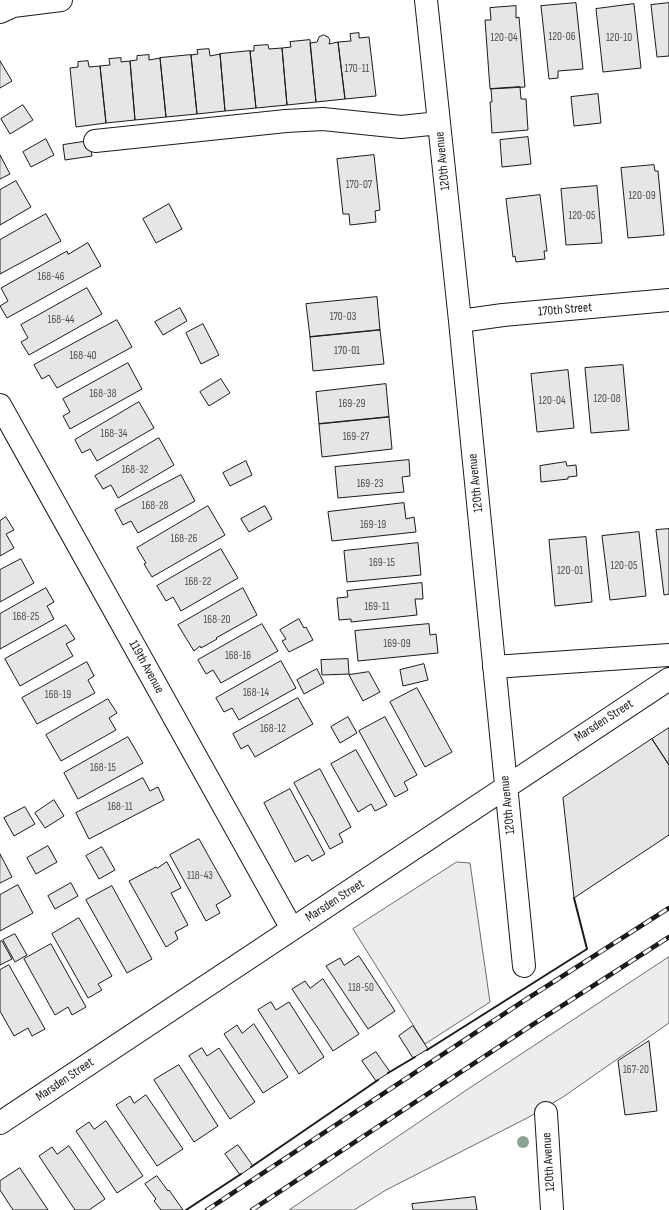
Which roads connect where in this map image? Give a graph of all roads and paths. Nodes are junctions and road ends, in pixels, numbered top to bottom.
1 (61, 0) edge
2 (426, 0) edge
3 (0, 12) edge
4 (439, 123) junction
5 (95, 141) dead end
6 (669, 300) edge
7 (460, 321) junction
8 (0, 405) edge
9 (669, 654) edge
10 (494, 667) junction
11 (669, 679) edge
12 (506, 788) junction
13 (292, 929) junction
14 (524, 966) dead end
15 (546, 1114) dead end
16 (2, 1117) edge
17 (552, 1210) edge

1 - 3 street
2 - 4 street, 120th Avenue
4 - 5 street
4 - 7 street, 120th Avenue
6 - 7 street, 170th Street
7 - 10 street, 120th Avenue
8 - 13 street, 119th Avenue
9 - 10 street
10 - 12 street, 120th Avenue
11 - 12 street, Marsden Street
12 - 13 street, Marsden Street
12 - 14 street, 120th Avenue
13 - 16 street, Marsden Street
15 - 17 street, 120th Avenue

